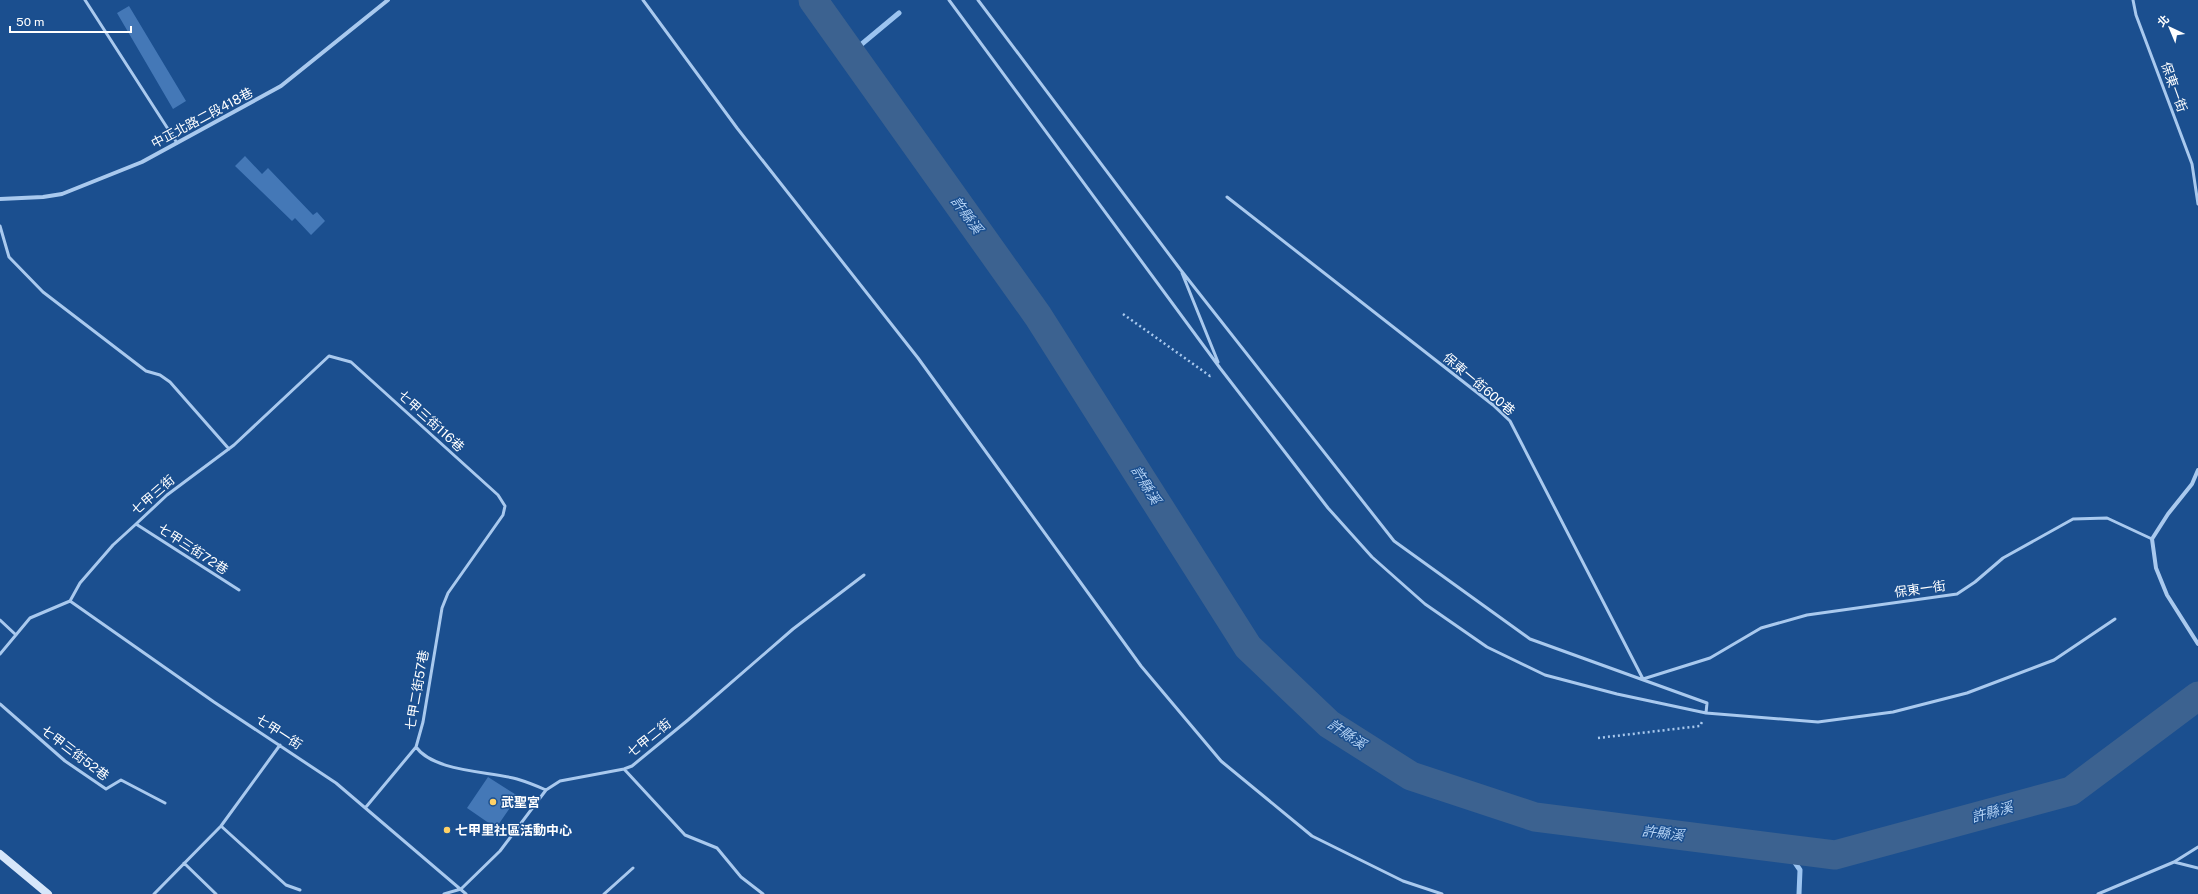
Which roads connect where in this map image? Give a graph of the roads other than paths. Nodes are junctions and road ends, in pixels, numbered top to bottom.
1 (86, 0) edge
2 (388, 0) edge
3 (643, 0) edge
4 (949, 0) edge
5 (978, 0) edge
6 (2133, 0) edge
7 (177, 143) junction
8 (1226, 196) dead end
9 (0, 199) edge
10 (2198, 204) edge
11 (0, 226) edge
12 (1180, 269) junction
13 (329, 356) joint
14 (1220, 368) junction
15 (229, 449) junction
16 (2198, 470) edge
17 (503, 515) joint
18 (136, 524) junction
19 (2152, 539) junction
20 (864, 575) dead end
21 (239, 590) dead end
22 (70, 601) junction
23 (2115, 619) dead end
24 (0, 620) edge
25 (16, 634) junction
26 (2198, 644) edge
27 (0, 654) edge
28 (1643, 680) junction
29 (0, 704) edge
30 (1706, 713) junction
31 (280, 745) junction
32 (416, 747) junction
33 (624, 770) junction
34 (546, 790) junction
35 (165, 803) dead end
36 (366, 807) junction
37 (221, 826) junction
38 (2198, 847) edge
39 (0, 854) edge
40 (2174, 862) junction
41 (184, 863) junction
42 (633, 868) dead end
43 (2198, 868) edge
44 (461, 889) junction
45 (300, 890) dead end
46 (48, 894) edge
47 (154, 894) edge
48 (216, 894) edge
49 (444, 894) edge
50 (466, 894) edge
51 (604, 894) edge
52 (763, 894) edge
53 (1442, 894) edge
54 (2098, 894) edge

1 - 7 lane
2 - 7 street, 中正北路二段418巷
3 - 53 lane
4 - 14 lane
5 - 12 lane
6 - 10 lane, 保東一街
7 - 9 street, 中正北路二段418巷
8 - 28 lane, 保東一街600巷
11 - 15 lane
12 - 14 lane
12 - 28 lane
13 - 15 lane, 七甲三街
13 - 17 lane, 七甲三街116巷
14 - 30 lane
15 - 18 lane, 七甲三街
16 - 19 street
17 - 32 lane, 七甲二街57巷
18 - 21 lane, 七甲三街72巷
18 - 22 lane, 七甲三街
19 - 26 street
19 - 28 lane, 保東一街
20 - 33 lane, 七甲二街
22 - 25 lane
22 - 31 lane, 七甲一街
23 - 30 lane
24 - 25 lane
25 - 27 lane
28 - 30 lane
29 - 35 lane, 七甲三街52巷
31 - 36 lane, 七甲一街
31 - 37 lane
32 - 34 lane, 七甲二街57巷
32 - 36 lane
33 - 34 lane, 七甲二街
33 - 52 lane
34 - 44 lane, 七甲二街
36 - 44 lane, 七甲一街
37 - 41 lane
37 - 45 lane
38 - 40 lane
39 - 46 main road
40 - 43 lane
40 - 54 lane
41 - 47 lane
41 - 48 lane
42 - 51 lane
44 - 49 lane, 七甲二街
44 - 50 lane, 七甲一街

